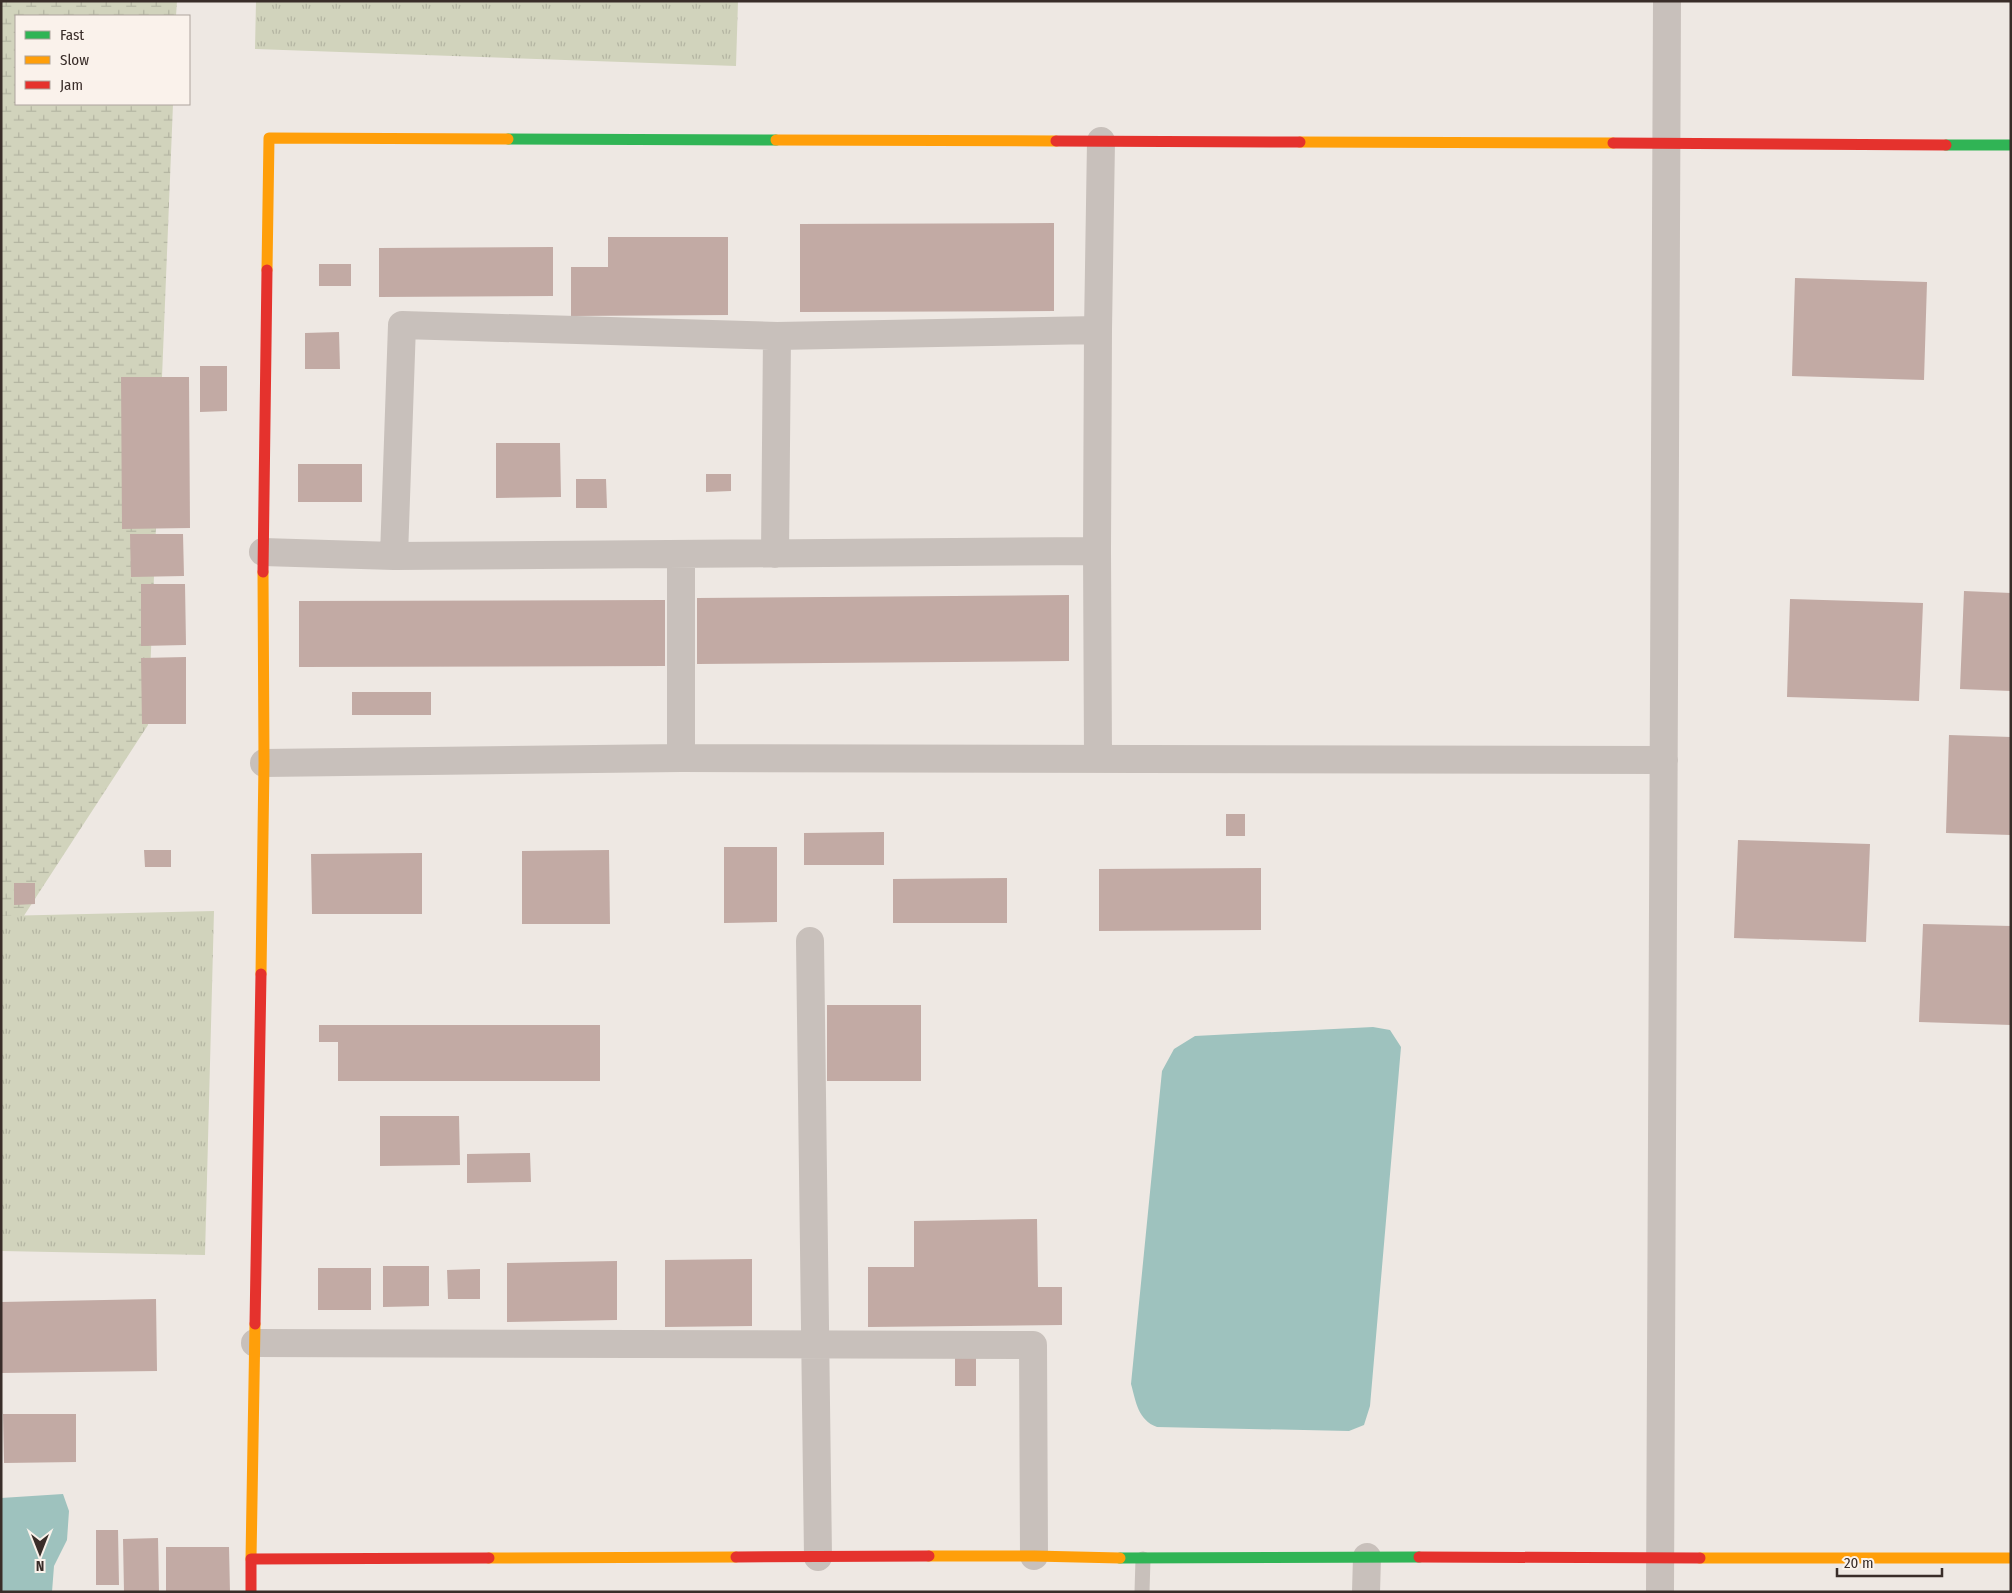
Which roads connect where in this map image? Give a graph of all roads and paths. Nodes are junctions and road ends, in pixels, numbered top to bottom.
1 (1668, 1) edge
2 (1101, 141) junction
3 (1666, 143) junction
4 (2011, 145) edge
5 (1098, 330) junction
6 (777, 336) junction
7 (1097, 551) junction
8 (263, 552) junction
9 (774, 554) junction
10 (681, 555) junction
11 (394, 556) junction
12 (681, 758) junction
13 (1098, 759) junction
14 (1664, 760) junction
15 (264, 763) junction
16 (810, 941) dead end
17 (255, 1343) junction
18 (816, 1345) junction
19 (1034, 1556) junction
20 (818, 1557) junction
21 (1367, 1557) junction
22 (1660, 1557) junction
23 (2011, 1558) edge
24 (251, 1559) junction
25 (1143, 1559) junction
26 (251, 1592) edge
27 (1142, 1592) edge
28 (1366, 1592) edge
29 (1660, 1592) edge

1 - 3 street
2 - 3 street
2 - 5 street
2 - 8 street
3 - 4 street
3 - 14 street
5 - 6 street
5 - 7 street
6 - 9 street
6 - 11 street
7 - 9 street
7 - 13 street
8 - 11 street
8 - 15 street
9 - 10 street
10 - 11 street
10 - 12 street
12 - 13 street
12 - 15 street
13 - 14 street
14 - 22 street
15 - 17 street
16 - 18 street
17 - 18 street
17 - 24 street
18 - 19 street
18 - 20 street
19 - 20 street
19 - 25 street
20 - 24 street
21 - 22 street
21 - 25 street
21 - 28 street
22 - 23 street
22 - 29 street
24 - 26 street
25 - 27 lane

